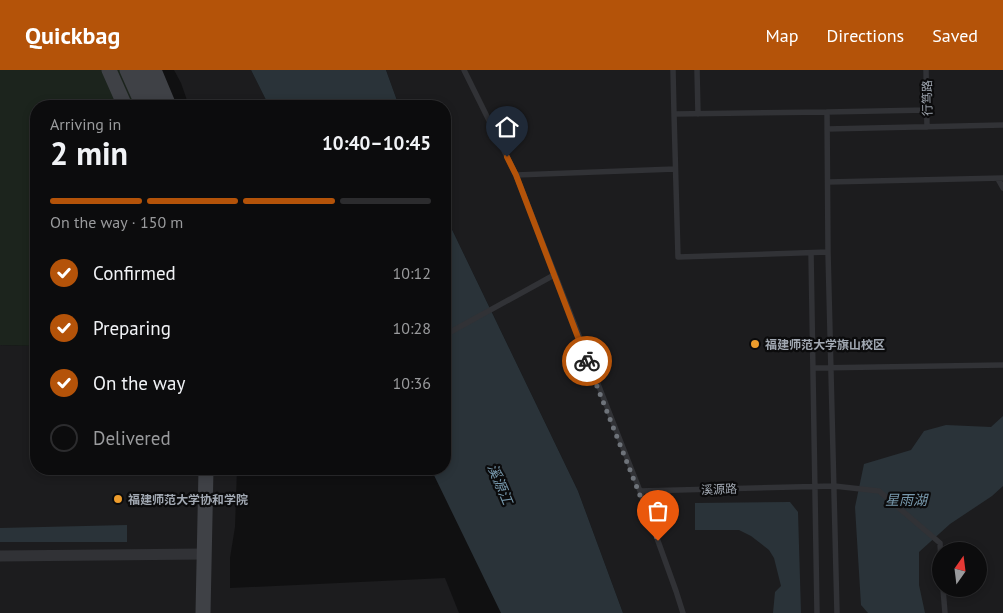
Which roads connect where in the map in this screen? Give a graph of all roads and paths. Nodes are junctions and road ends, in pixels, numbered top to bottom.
1 (109, 70) edge
2 (127, 70) edge
3 (140, 70) edge
4 (154, 70) edge
5 (464, 70) edge
6 (673, 70) edge
7 (697, 70) edge
8 (926, 70) edge
9 (122, 100) edge
10 (140, 100) edge
11 (153, 100) edge
12 (166, 100) edge
13 (927, 110) junction
14 (827, 112) junction
15 (674, 114) junction
16 (698, 114) junction
17 (1003, 125) edge
18 (927, 127) junction
19 (827, 129) junction
20 (675, 169) junction
21 (516, 175) junction
22 (1000, 179) edge
23 (828, 182) junction
24 (1003, 188) edge
25 (828, 252) junction
26 (811, 253) junction
27 (554, 275) junction
28 (451, 332) edge
29 (1003, 365) edge
30 (831, 367) junction
31 (814, 368) junction
32 (206, 475) edge
33 (834, 486) junction
34 (815, 487) junction
35 (640, 491) junction
36 (938, 542) edge
37 (204, 554) junction
38 (0, 556) edge
39 (944, 598) edge
40 (203, 613) edge
41 (683, 613) edge
42 (817, 613) edge
43 (838, 613) edge
44 (945, 613) edge

1 - 9 main road
2 - 10 main road
3 - 11 main road
4 - 12 main road
5 - 21 lane
6 - 15 lane
7 - 16 lane
8 - 13 lane, 行笃路
13 - 14 lane
13 - 18 lane, 行笃路
14 - 16 lane
14 - 19 lane
15 - 16 lane
15 - 20 lane
17 - 18 lane
18 - 19 lane
19 - 23 lane
20 - 21 lane
20 - 26 lane
21 - 27 lane
22 - 23 lane
22 - 24 lane
23 - 25 lane
25 - 26 lane
25 - 30 lane
26 - 31 lane
27 - 28 lane
27 - 35 lane
29 - 30 lane
30 - 31 lane
30 - 33 lane
31 - 34 lane
32 - 37 main road
33 - 34 lane, 溪源路
33 - 36 lane, 溪源路
33 - 43 lane
34 - 35 lane, 溪源路
34 - 42 lane
35 - 41 lane
37 - 38 street
37 - 40 main road
39 - 44 lane

